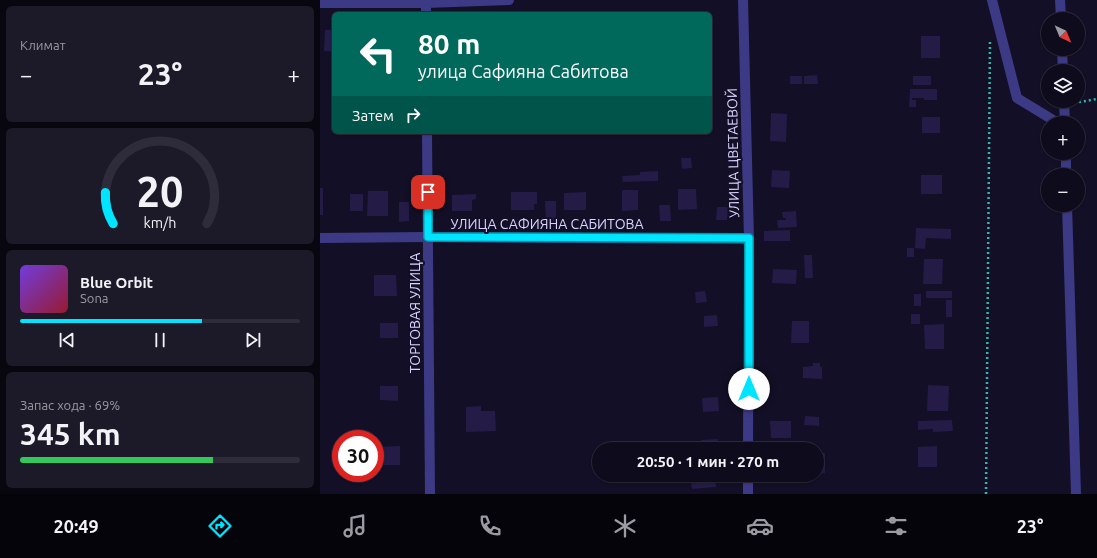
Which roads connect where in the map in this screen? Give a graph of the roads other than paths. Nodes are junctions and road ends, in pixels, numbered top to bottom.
1 (509, 0) edge
2 (743, 0) edge
3 (992, 0) edge
4 (1060, 0) edge
5 (426, 1) edge
6 (320, 3) edge
7 (426, 12) edge
8 (1061, 12) edge
9 (1047, 116) edge
10 (427, 134) edge
11 (1067, 212) edge
12 (428, 237) junction
13 (320, 238) edge
14 (749, 238) junction
15 (748, 442) edge
16 (748, 482) edge
17 (430, 494) edge
18 (748, 494) edge
19 (1076, 494) edge

1 - 5 street
2 - 14 street, УЛИЦА ЦВЕТАЕВОЙ
3 - 9 street
4 - 8 street
5 - 6 street
5 - 7 street
10 - 12 street, ТОРГОВАЯ УЛИЦА
11 - 19 street
12 - 13 street, УЛИЦА САФИЯНА САБИТОВА
12 - 14 street, УЛИЦА САФИЯНА САБИТОВА
12 - 17 street, ТОРГОВАЯ УЛИЦА
14 - 15 street, УЛИЦА ЦВЕТАЕВОЙ
16 - 18 street

